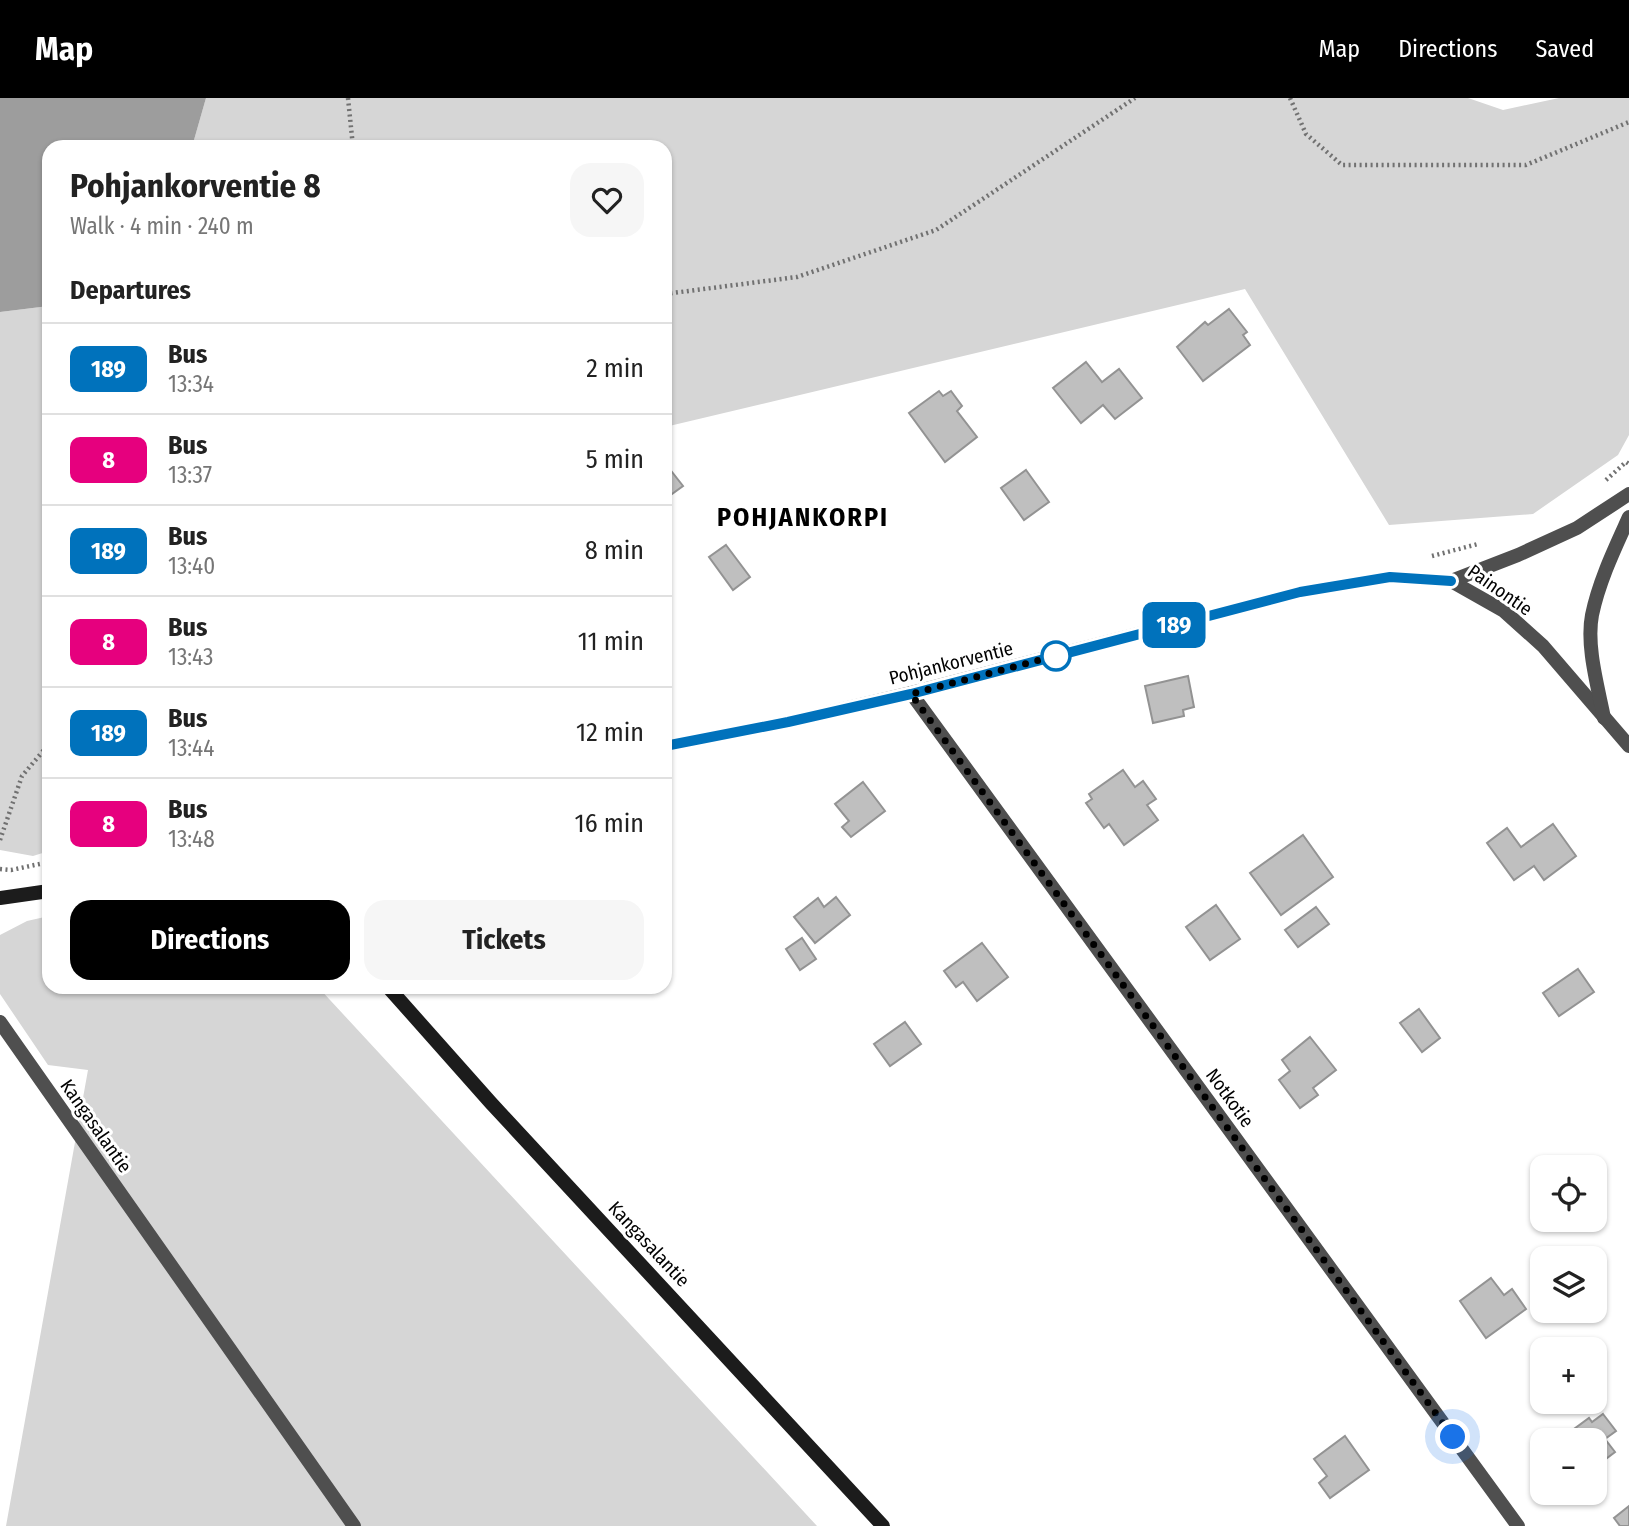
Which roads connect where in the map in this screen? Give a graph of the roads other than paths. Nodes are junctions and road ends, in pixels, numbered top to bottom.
1 (1629, 494) edge
2 (1629, 517) edge
3 (1451, 581) junction
4 (911, 694) junction
5 (1604, 718) junction
6 (672, 745) edge
7 (1629, 746) edge
8 (42, 892) edge
9 (0, 898) edge
10 (394, 994) edge
11 (0, 1022) edge
12 (354, 1526) edge
13 (883, 1526) edge
14 (1518, 1526) edge

1 - 3 street, Painontie
2 - 5 street
3 - 4 street, Pohjankorventie
3 - 5 street, Painontie
4 - 6 street, Pohjankorventie
4 - 14 street, Notkotie
5 - 7 street, Painontie
8 - 9 main road
10 - 13 main road, Kangasalantie
11 - 12 street, Kangasalantie

